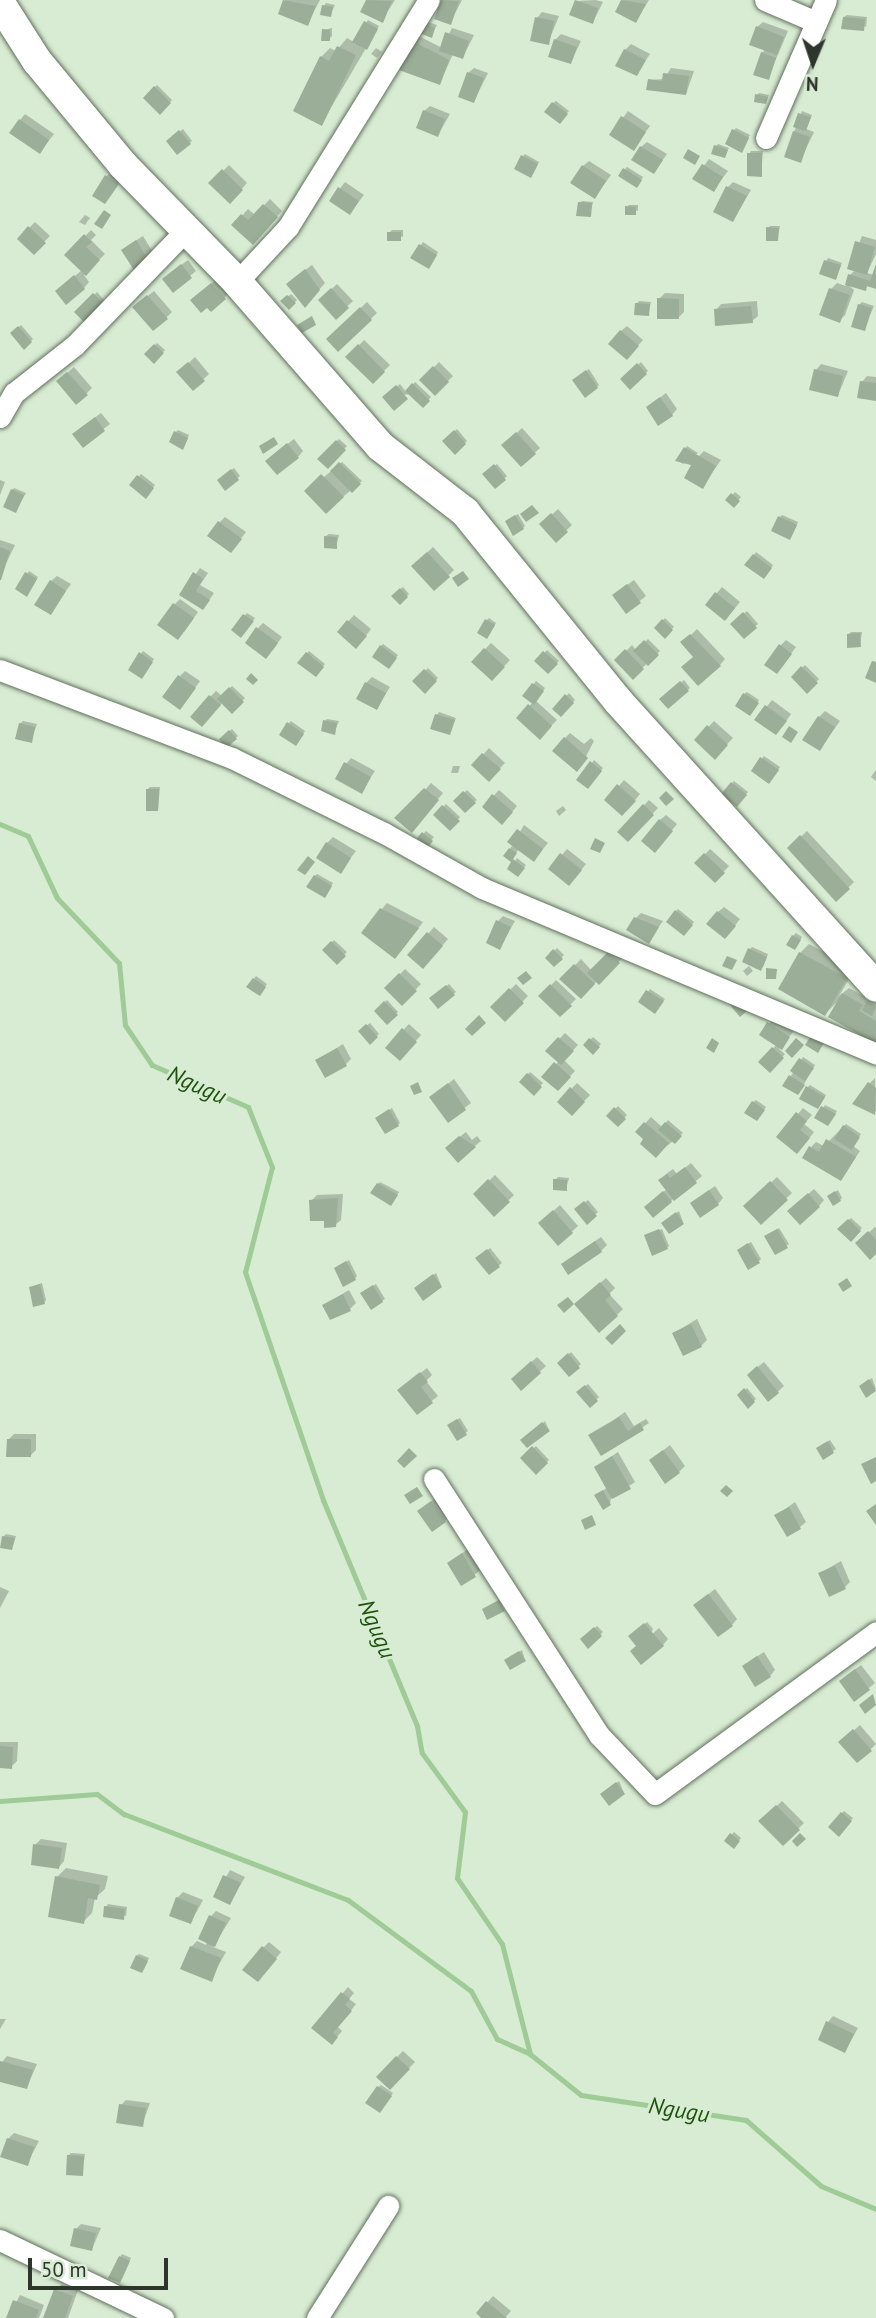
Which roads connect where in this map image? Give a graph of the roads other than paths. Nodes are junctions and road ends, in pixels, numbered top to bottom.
1 (429, 0) edge
2 (765, 0) edge
3 (826, 0) edge
4 (0, 3) edge
5 (816, 22) junction
6 (766, 138) dead end
7 (186, 230) junction
8 (237, 282) junction
9 (0, 417) edge
10 (0, 670) edge
11 (876, 986) edge
12 (876, 1054) edge
13 (434, 1479) dead end
14 (876, 1632) edge
15 (388, 2206) dead end
16 (0, 2240) edge
17 (163, 2318) edge
18 (317, 2318) edge

1 - 8 street
2 - 5 street
3 - 5 street
4 - 7 main road
5 - 6 street
7 - 8 main road
7 - 9 street
8 - 11 main road
10 - 12 street
13 - 14 street
15 - 18 street
16 - 17 street

